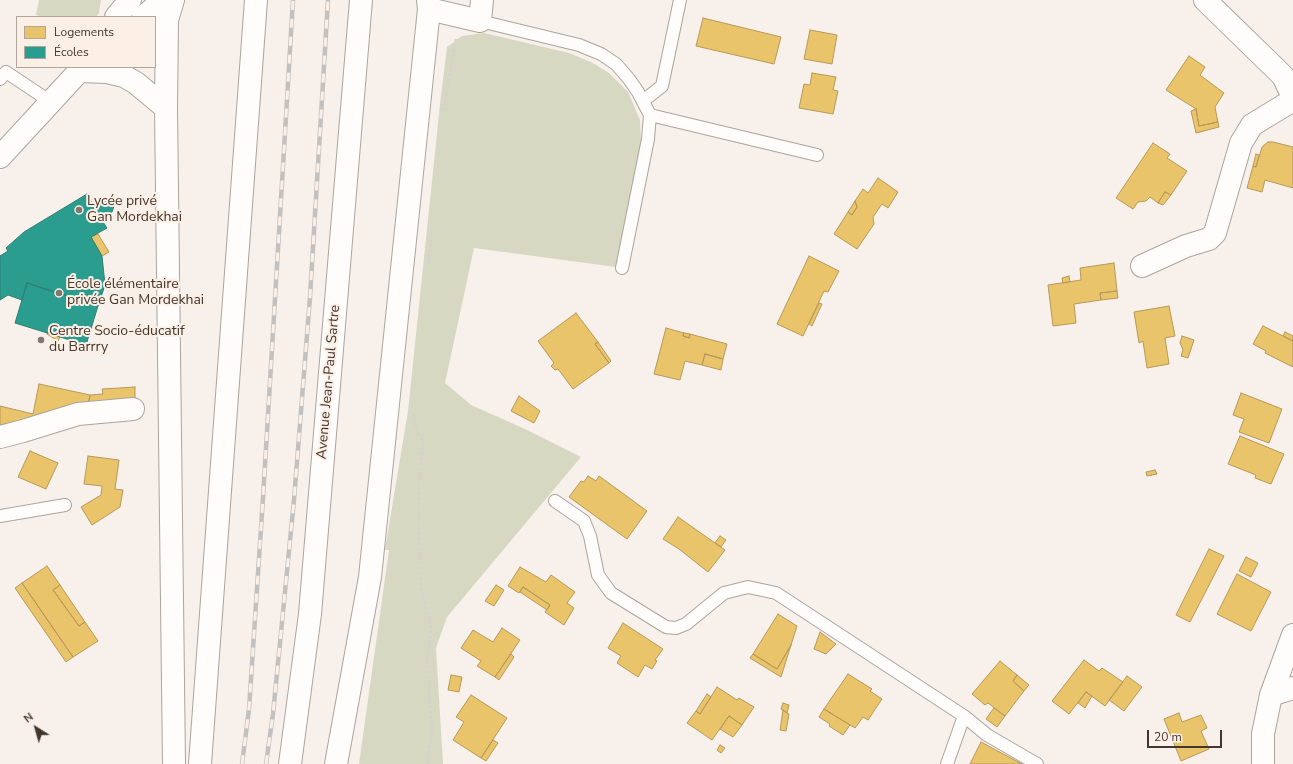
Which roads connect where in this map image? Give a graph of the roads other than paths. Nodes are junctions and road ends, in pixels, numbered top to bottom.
1 (116, 0) edge
2 (130, 0) edge
3 (159, 0) edge
4 (173, 0) edge
5 (256, 0) edge
6 (680, 0) edge
7 (1205, 0) edge
8 (361, 2) edge
9 (429, 5) edge
10 (481, 10) edge
11 (115, 16) edge
12 (116, 16) edge
13 (144, 16) edge
14 (81, 69) edge
15 (2, 73) edge
16 (1293, 97) edge
17 (1293, 100) edge
18 (643, 101) junction
19 (51, 102) junction
20 (166, 108) junction
21 (650, 115) junction
22 (817, 155) dead end
23 (0, 156) edge
24 (1142, 266) dead end
25 (622, 268) dead end
26 (133, 408) dead end
27 (0, 437) edge
28 (555, 501) dead end
29 (65, 505) dead end
30 (0, 516) edge
31 (1293, 635) edge
32 (1293, 688) edge
33 (1271, 695) junction
34 (964, 716) junction
35 (174, 764) edge
36 (200, 764) edge
37 (290, 764) edge
38 (336, 764) edge
39 (947, 764) edge
40 (1037, 764) edge
41 (1263, 764) edge

1 - 11 main road
2 - 12 main road
3 - 13 main road
4 - 20 main road
5 - 36 main road
6 - 18 lane
7 - 16 main road
8 - 37 main road, Avenue Jean-Paul Sartre
9 - 10 main road
9 - 38 main road
10 - 18 lane
14 - 19 main road
14 - 20 main road
15 - 19 lane
17 - 24 main road
18 - 21 lane
19 - 23 main road
20 - 35 main road
21 - 22 lane
21 - 25 lane
26 - 27 main road
28 - 34 lane
29 - 30 lane
31 - 33 main road
32 - 33 main road
33 - 41 main road
34 - 39 lane
34 - 40 lane

